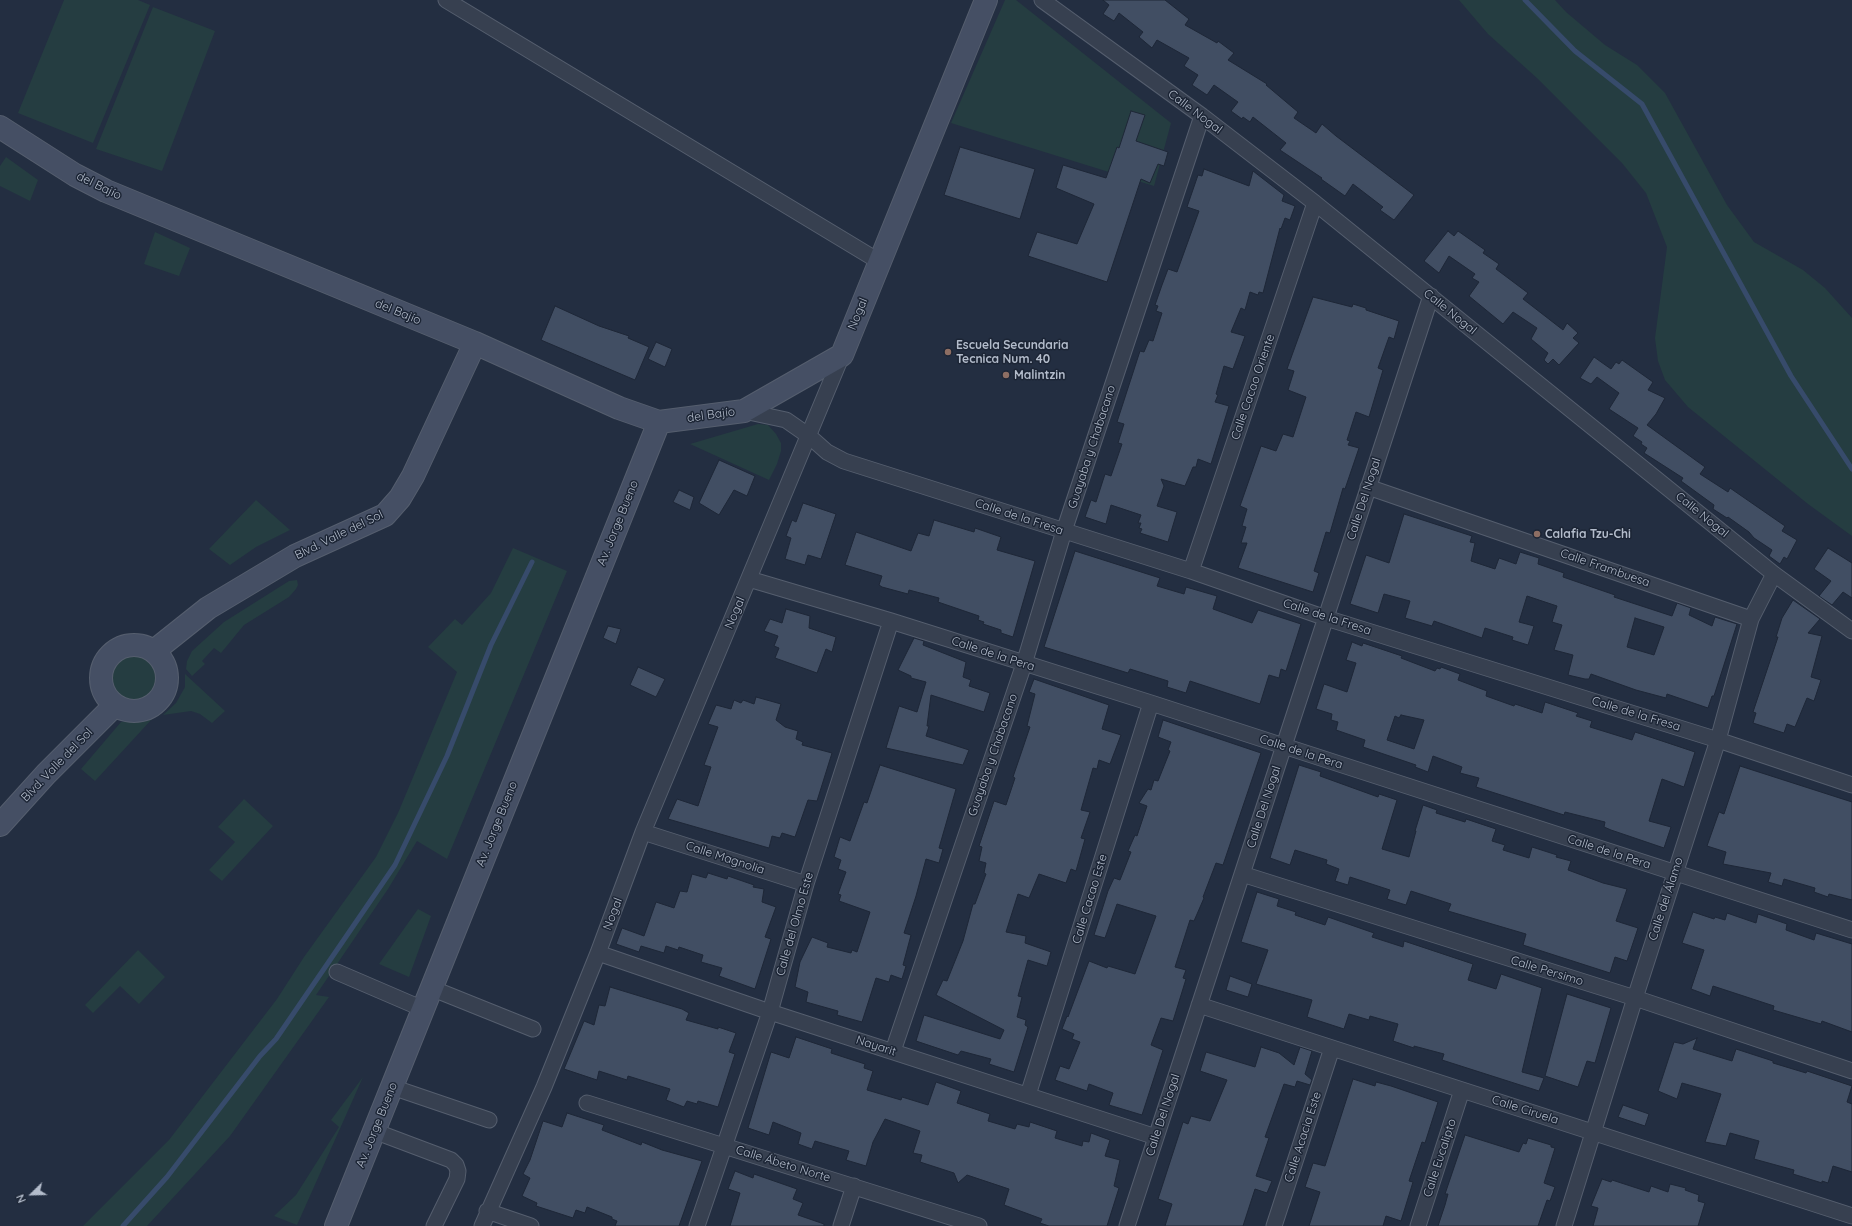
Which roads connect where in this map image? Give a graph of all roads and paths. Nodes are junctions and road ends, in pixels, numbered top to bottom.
1 (446, 0) edge
2 (986, 0) edge
3 (1042, 0) edge
4 (1202, 116) junction
5 (0, 127) edge
6 (1315, 203) junction
7 (880, 262) junction
8 (1431, 296) junction
9 (475, 343) junction
10 (842, 355) junction
11 (744, 411) junction
12 (658, 422) junction
13 (809, 436) junction
14 (1368, 487) junction
15 (1064, 531) junction
16 (1191, 571) junction
17 (1774, 574) junction
18 (749, 579) junction
19 (1326, 618) junction
20 (1751, 619) junction
21 (891, 621) junction
22 (1852, 631) edge
23 (154, 651) junction
24 (1024, 664) junction
25 (1151, 703) junction
26 (115, 705) junction
27 (1718, 740) junction
28 (1284, 746) junction
29 (1852, 785) edge
30 (0, 825) edge
31 (643, 832) junction
32 (1242, 874) junction
33 (1674, 874) junction
34 (806, 884) junction
35 (1852, 930) edge
36 (598, 953) junction
37 (337, 972) dead end
38 (431, 988) junction
39 (1634, 998) junction
40 (1199, 1005) junction
41 (423, 1009) junction
42 (770, 1012) junction
43 (533, 1029) dead end
44 (1332, 1048) junction
45 (893, 1051) junction
46 (1852, 1071) edge
47 (392, 1087) junction
48 (1462, 1090) junction
49 (1028, 1095) junction
50 (587, 1103) dead end
51 (489, 1120) dead end
52 (374, 1131) junction
53 (1593, 1132) junction
54 (1156, 1137) junction
55 (725, 1146) junction
56 (854, 1186) junction
57 (487, 1211) junction
58 (1852, 1216) edge
59 (336, 1226) edge
60 (434, 1226) edge
61 (482, 1226) edge
62 (531, 1226) edge
63 (698, 1226) edge
64 (841, 1226) edge
65 (979, 1226) edge
66 (1127, 1226) edge
67 (1274, 1226) edge
68 (1418, 1226) edge
69 (1564, 1226) edge

1 - 7 street
2 - 7 street, Nogal
3 - 4 street, Calle Nogal
4 - 6 street, Calle Nogal
4 - 15 street, Guayaba y Chabacano
5 - 9 street, del Bajío
6 - 8 street, Calle Nogal
6 - 16 street, Calle Cacao Oriente
7 - 10 street, Nogal
8 - 14 street, Calle Del Nogal
8 - 17 street, Calle Nogal
9 - 12 street, del Bajío
9 - 23 street, Blvd. Valle del Sol
10 - 11 street
10 - 13 street, Nogal
11 - 12 street, del Bajío
11 - 13 street, del Bajío
12 - 38 street, Av. Jorge Bueno
13 - 15 street, Calle de la Fresa
13 - 18 street, Nogal
14 - 19 street, Calle Del Nogal
14 - 20 street, Calle Frambuesa
15 - 16 street, Calle de la Fresa
15 - 24 street, Guayaba y Chabacano
16 - 19 street, Calle de la Fresa
17 - 20 street, Calle del Álamo
17 - 22 street, Calle Nogal
18 - 21 street, Calle de la Pera
18 - 31 street, Nogal
19 - 27 street, Calle de la Fresa
19 - 28 street, Calle Del Nogal
20 - 27 street, Calle del Álamo
21 - 24 street, Calle de la Pera
21 - 34 street, Calle del Olmo Este
23 - 26 street
23 - 26 street
24 - 25 street, Calle de la Pera
24 - 45 street, Guayaba y Chabacano
25 - 28 street, Calle de la Pera
25 - 49 street, Calle Cacao Este
26 - 30 street, Blvd. Valle del Sol
27 - 29 street, Calle de la Fresa
27 - 33 street, Calle del Álamo
28 - 32 street, Calle Del Nogal
28 - 33 street, Calle de la Pera
31 - 34 street, Calle Magnolia
31 - 36 street, Nogal
32 - 39 street, Calle Persimo
32 - 40 street, Calle Del Nogal
33 - 35 street, Calle de la Pera
33 - 39 street, Calle del Álamo
34 - 42 street, Calle del Olmo Este
36 - 42 street, Nayarit
36 - 57 street, Nogal
37 - 41 street
38 - 41 street, Av. Jorge Bueno
38 - 43 street
39 - 46 street, Calle Persimo
39 - 53 street, Calle del Álamo
40 - 44 street, Calle Ciruela
40 - 54 street, Calle Del Nogal
41 - 47 street, Av. Jorge Bueno
42 - 45 street, Nayarit
42 - 55 street, Calle del Olmo Este
44 - 48 street, Calle Ciruela
44 - 67 street, Calle Acacia Este
45 - 49 street, Nayarit
47 - 51 street
47 - 52 street, Av. Jorge Bueno
48 - 53 street, Calle Ciruela
48 - 68 street, Calle Eucalipto
49 - 54 street, Nayarit
50 - 55 street, Calle Ábeto Norte
52 - 59 street, Av. Jorge Bueno
52 - 60 street
53 - 58 street, Calle Ciruela
53 - 69 street, Calle del Álamo
54 - 66 street, Calle Del Nogal
55 - 56 street, Calle Ábeto Norte
55 - 63 street, Calle del Olmo Este
56 - 64 street
56 - 65 street, Calle Ábeto Norte
57 - 61 street, Nogal
57 - 62 street

